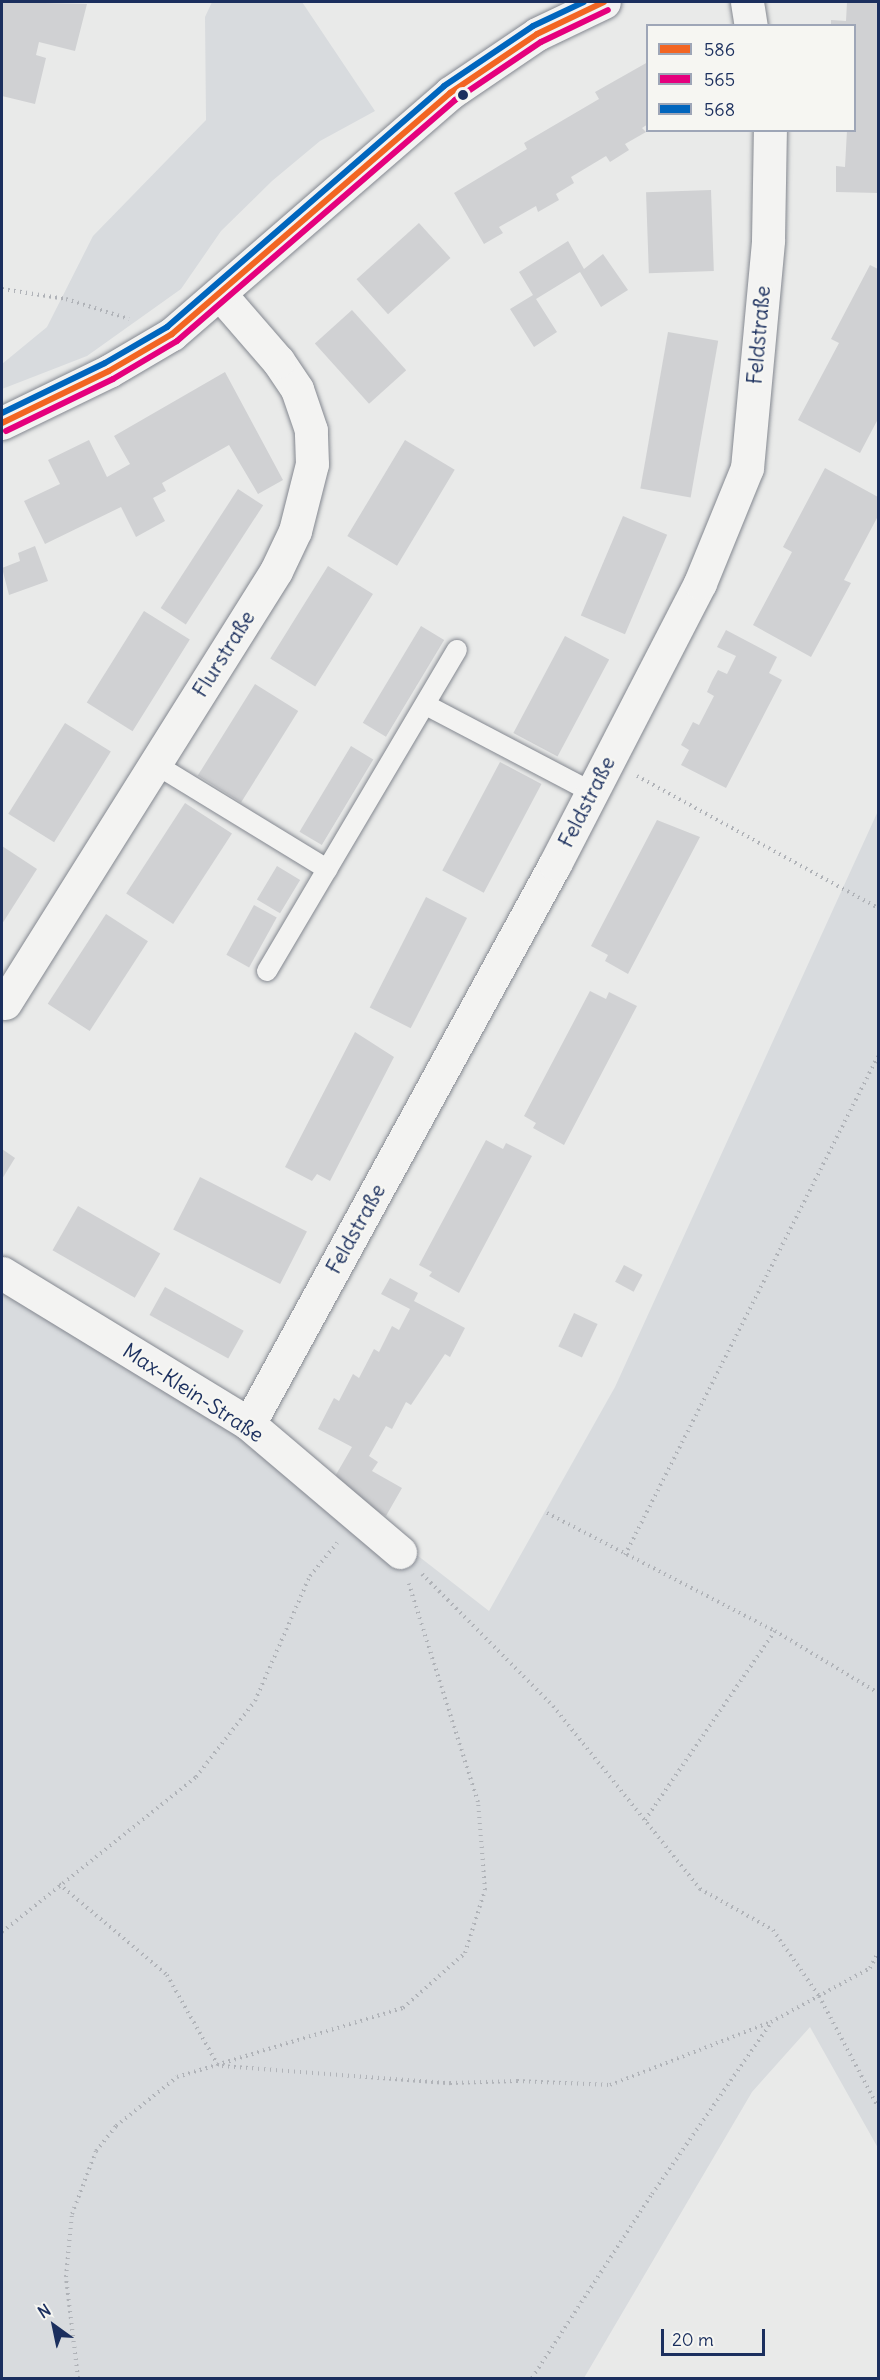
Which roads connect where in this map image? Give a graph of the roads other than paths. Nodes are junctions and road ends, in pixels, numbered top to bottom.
1 (604, 2) edge
2 (747, 2) edge
3 (752, 24) edge
4 (770, 132) edge
5 (220, 294) junction
6 (2, 423) edge
7 (457, 650) dead end
8 (426, 705) junction
9 (155, 764) junction
10 (592, 792) junction
11 (327, 869) junction
12 (267, 971) dead end
13 (5, 1003) dead end
14 (2, 1273) edge
15 (249, 1424) junction
16 (400, 1552) road end

1 - 5 street
2 - 3 street
4 - 10 street, Feldstraße
5 - 6 street
5 - 9 street, Flurstraße
7 - 8 lane
8 - 10 lane
8 - 11 lane
9 - 11 lane
9 - 13 street, Flurstraße
10 - 15 street, Feldstraße
11 - 12 lane
14 - 15 street, Max-Klein-Straße
15 - 16 street, Max-Klein-Straße

